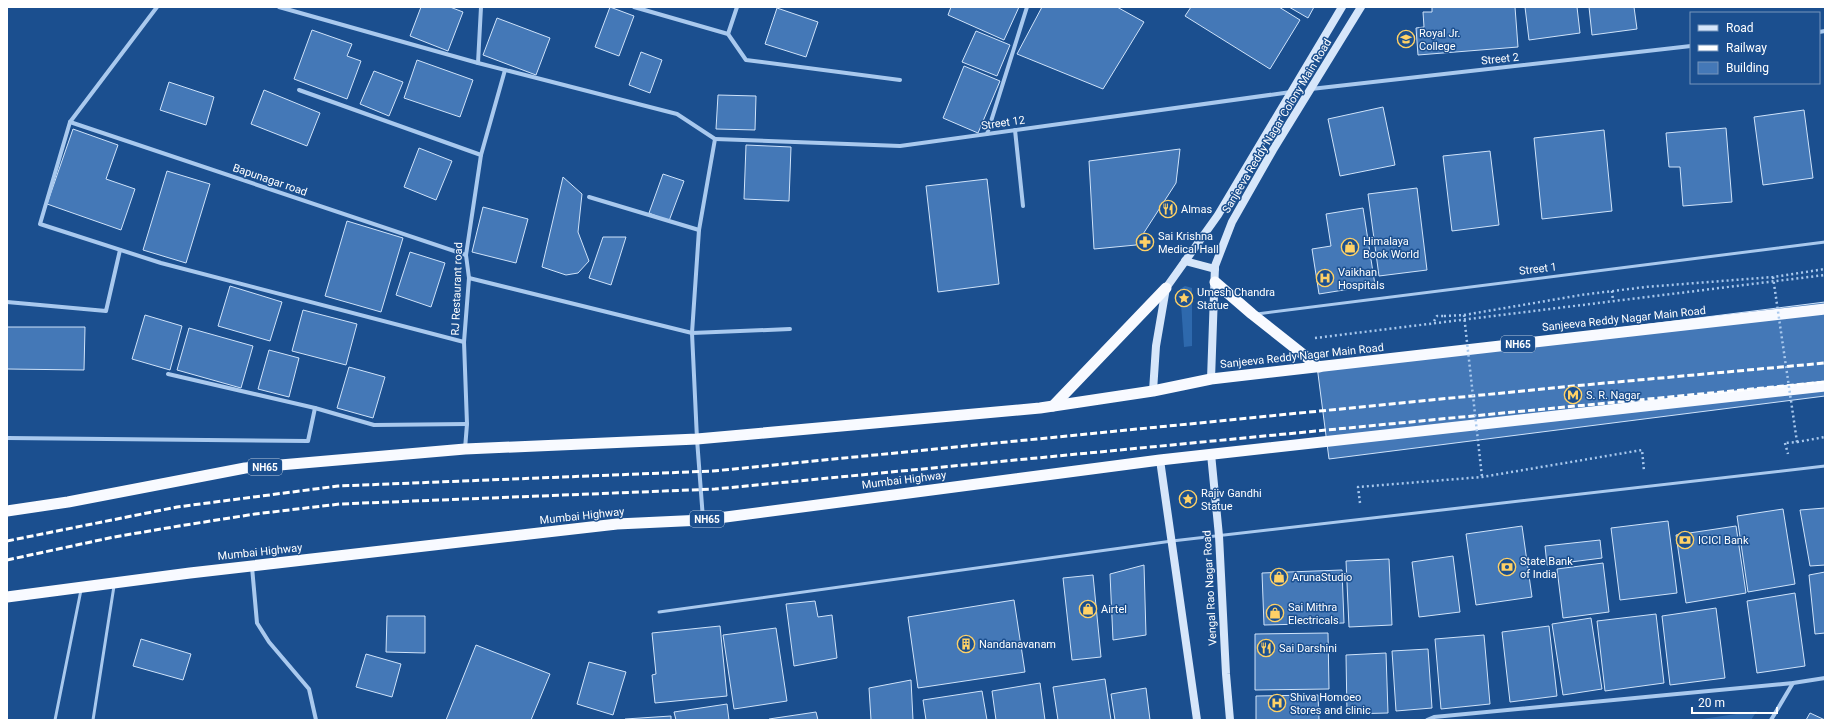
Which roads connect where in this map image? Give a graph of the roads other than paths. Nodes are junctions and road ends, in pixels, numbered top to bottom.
1 (157, 7) edge
2 (279, 7) edge
3 (481, 7) edge
4 (634, 7) edge
5 (737, 7) edge
6 (1026, 7) edge
7 (1342, 7) edge
8 (1361, 7) edge
9 (728, 34) junction
10 (1690, 46) edge
11 (478, 63) junction
12 (505, 70) junction
13 (900, 80) dead end
14 (1311, 89) junction
15 (299, 90) dead end
16 (1291, 92) junction
17 (70, 122) junction
18 (1015, 130) junction
19 (987, 134) junction
20 (715, 139) junction
21 (481, 155) junction
22 (589, 197) dead end
23 (1023, 206) dead end
24 (699, 230) junction
25 (1825, 242) edge
26 (120, 250) junction
27 (466, 255) junction
28 (1186, 261) junction
29 (1215, 268) junction
30 (469, 278) junction
31 (1215, 282) junction
32 (1166, 288) junction
33 (7, 302) edge
34 (1825, 309) edge
35 (1252, 314) junction
36 (790, 329) dead end
37 (692, 333) junction
38 (464, 342) junction
39 (1318, 367) junction
40 (168, 374) dead end
41 (1210, 379) junction
42 (1825, 386) edge
43 (1153, 391) junction
44 (1053, 406) junction
45 (315, 408) junction
46 (467, 424) junction
47 (7, 438) edge
48 (697, 439) junction
49 (464, 449) junction
50 (1211, 454) junction
51 (1160, 460) junction
52 (1825, 466) edge
53 (7, 511) edge
54 (703, 520) junction
55 (1219, 536) junction
56 (1172, 541) junction
57 (252, 566) junction
58 (115, 584) junction
59 (82, 588) junction
60 (7, 598) edge
61 (660, 612) dead end
62 (1825, 678) edge
63 (1793, 683) junction
64 (55, 720) edge
65 (93, 720) edge
66 (316, 720) edge
67 (1197, 720) edge
68 (1230, 720) edge
69 (1427, 720) edge
70 (1771, 720) edge

1 - 17 street
2 - 11 street
3 - 11 street
4 - 9 street
5 - 9 street
6 - 19 street
7 - 16 main road, Sanjeeva Reddy Nagar Colony Main Road
8 - 14 main road, Sanjeeva Reddy Nagar Colony Main Road
9 - 13 street
10 - 14 street, Street 2
11 - 12 street
12 - 20 street
12 - 21 street, RJ Restaurant road
14 - 29 main road, Sanjeeva Reddy Nagar Colony Main Road
15 - 21 street
16 - 18 street, Street 12
16 - 28 main road, Sanjeeva Reddy Nagar Colony Main Road
17 - 26 street
17 - 27 street, Bapunagar road
18 - 19 street, Street 12
18 - 23 street
19 - 20 street, Street 12
20 - 24 street
21 - 27 street, RJ Restaurant road
22 - 24 street
24 - 37 street
25 - 35 lane, Street 1
26 - 33 street
26 - 38 street
27 - 30 street, RJ Restaurant road
28 - 29 main road
28 - 32 main road, Sanjeeva Reddy Nagar Colony Main Road
29 - 31 main road, Sanjeeva Reddy Nagar Colony Main Road
30 - 37 street
30 - 38 street, RJ Restaurant road
31 - 35 highway
31 - 41 main road, Sanjeeva Reddy Nagar Colony Main Road
32 - 43 main road
32 - 44 highway
34 - 39 highway, Sanjeeva Reddy Nagar Main Road / NH65
35 - 39 highway
36 - 37 street
37 - 48 street
38 - 46 street, RJ Restaurant road
39 - 41 highway, Sanjeeva Reddy Nagar Main Road / NH65
40 - 45 street
41 - 43 highway, NH65
42 - 50 highway, NH65
43 - 44 highway, NH65
44 - 48 highway, NH65
45 - 46 street
45 - 47 street
46 - 49 street, RJ Restaurant road
48 - 49 highway, NH65
48 - 54 street
49 - 53 highway, NH65
50 - 51 highway, NH65
50 - 55 main road, Vengal Rao Nagar Road
51 - 54 highway, Mumbai Highway / NH65
51 - 56 main road
52 - 55 lane
54 - 57 highway, Mumbai Highway / NH65
55 - 56 lane
55 - 68 main road, Vengal Rao Nagar Road
56 - 61 lane
56 - 67 main road
57 - 58 highway, Mumbai Highway / NH65
57 - 66 street
58 - 59 highway, Mumbai Highway / NH65
58 - 65 lane
59 - 60 highway, Mumbai Highway / NH65
59 - 64 lane
62 - 63 street
63 - 69 street
63 - 70 street

